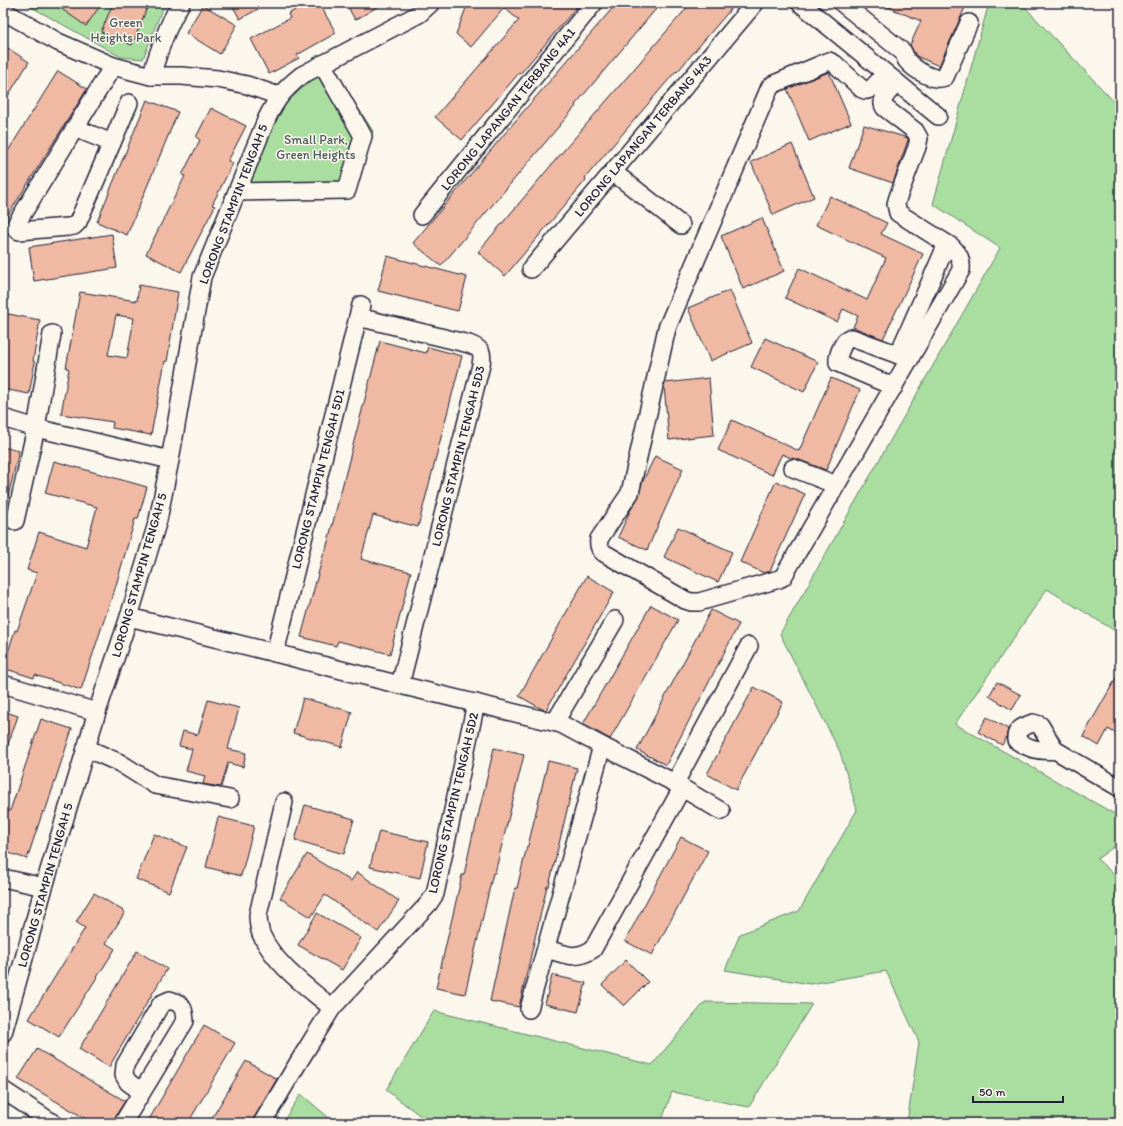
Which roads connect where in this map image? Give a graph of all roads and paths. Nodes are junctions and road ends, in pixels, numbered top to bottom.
1 (182, 3) edge
2 (431, 3) edge
3 (594, 3) edge
4 (755, 3) edge
5 (800, 3) edge
6 (851, 10) edge
7 (3, 11) edge
8 (969, 23) dead end
9 (840, 35) junction
10 (322, 64) junction
11 (113, 66) junction
12 (151, 76) junction
13 (891, 78) junction
14 (279, 96) junction
15 (129, 103) dead end
16 (938, 116) dead end
17 (75, 128) junction
18 (112, 143) junction
19 (613, 172) junction
20 (237, 192) junction
21 (422, 215) dead end
22 (680, 225) dead end
23 (947, 244) junction
24 (531, 269) dead end
25 (359, 311) joint
26 (52, 334) dead end
27 (904, 357) junction
28 (894, 387) junction
29 (3, 418) edge
30 (36, 428) junction
31 (170, 460) junction
32 (794, 468) dead end
33 (836, 485) junction
34 (15, 521) dead end
35 (129, 617) junction
36 (615, 620) dead end
37 (749, 646) dead end
38 (275, 652) junction
39 (3, 684) edge
40 (400, 685) junction
41 (476, 703) junction
42 (97, 712) junction
43 (555, 722) junction
44 (602, 746) junction
45 (86, 748) junction
46 (1055, 750) dead end
47 (678, 785) junction
48 (1120, 788) edge
49 (230, 799) dead end
50 (284, 802) dead end
51 (721, 811) dead end
52 (3, 878) edge
53 (44, 888) junction
54 (546, 949) junction
55 (332, 1008) junction
56 (529, 1009) dead end
57 (3, 1033) edge
58 (3, 1090) edge
59 (142, 1092) junction
60 (53, 1123) edge
61 (123, 1123) edge
62 (262, 1123) edge

1 - 12 street
2 - 10 street, LORONG STAMPIN TENGAH 5
3 - 21 street, LORONG LAPANGAN TERBANG 4A1
4 - 19 street, LORONG LAPANGAN TERBANG 4A3
5 - 9 street
6 - 8 street
6 - 9 street
7 - 11 street
9 - 13 street
10 - 14 street, LORONG STAMPIN TENGAH 5
10 - 20 street
11 - 12 street
11 - 17 street
12 - 14 street
13 - 16 street
13 - 23 street
13 - 33 street
14 - 20 street, LORONG STAMPIN TENGAH 5
15 - 18 street
17 - 18 street
17 - 18 street
19 - 22 street
19 - 24 street, LORONG LAPANGAN TERBANG 4A3
20 - 31 street, LORONG STAMPIN TENGAH 5
23 - 27 street
23 - 27 street
25 - 38 street, LORONG STAMPIN TENGAH 5D1
25 - 40 street, LORONG STAMPIN TENGAH 5D3
26 - 30 street
27 - 28 street
27 - 28 street
28 - 33 street
29 - 30 street
30 - 31 street
30 - 34 street
31 - 35 street, LORONG STAMPIN TENGAH 5
32 - 33 street
35 - 38 street
35 - 42 street, LORONG STAMPIN TENGAH 5
36 - 43 street
37 - 47 street
38 - 40 street
39 - 42 street
40 - 41 street
41 - 43 street
41 - 55 street, LORONG STAMPIN TENGAH 5D2
42 - 45 street, LORONG STAMPIN TENGAH 5
43 - 44 street
44 - 47 street
44 - 54 street
45 - 49 street
45 - 53 street, LORONG STAMPIN TENGAH 5
46 - 48 street
47 - 51 street
47 - 54 street
50 - 55 street
52 - 53 street
53 - 57 street, LORONG STAMPIN TENGAH 5
54 - 56 street
55 - 62 street, LORONG STAMPIN TENGAH 5D2
58 - 60 street
59 - 59 street
59 - 61 street

